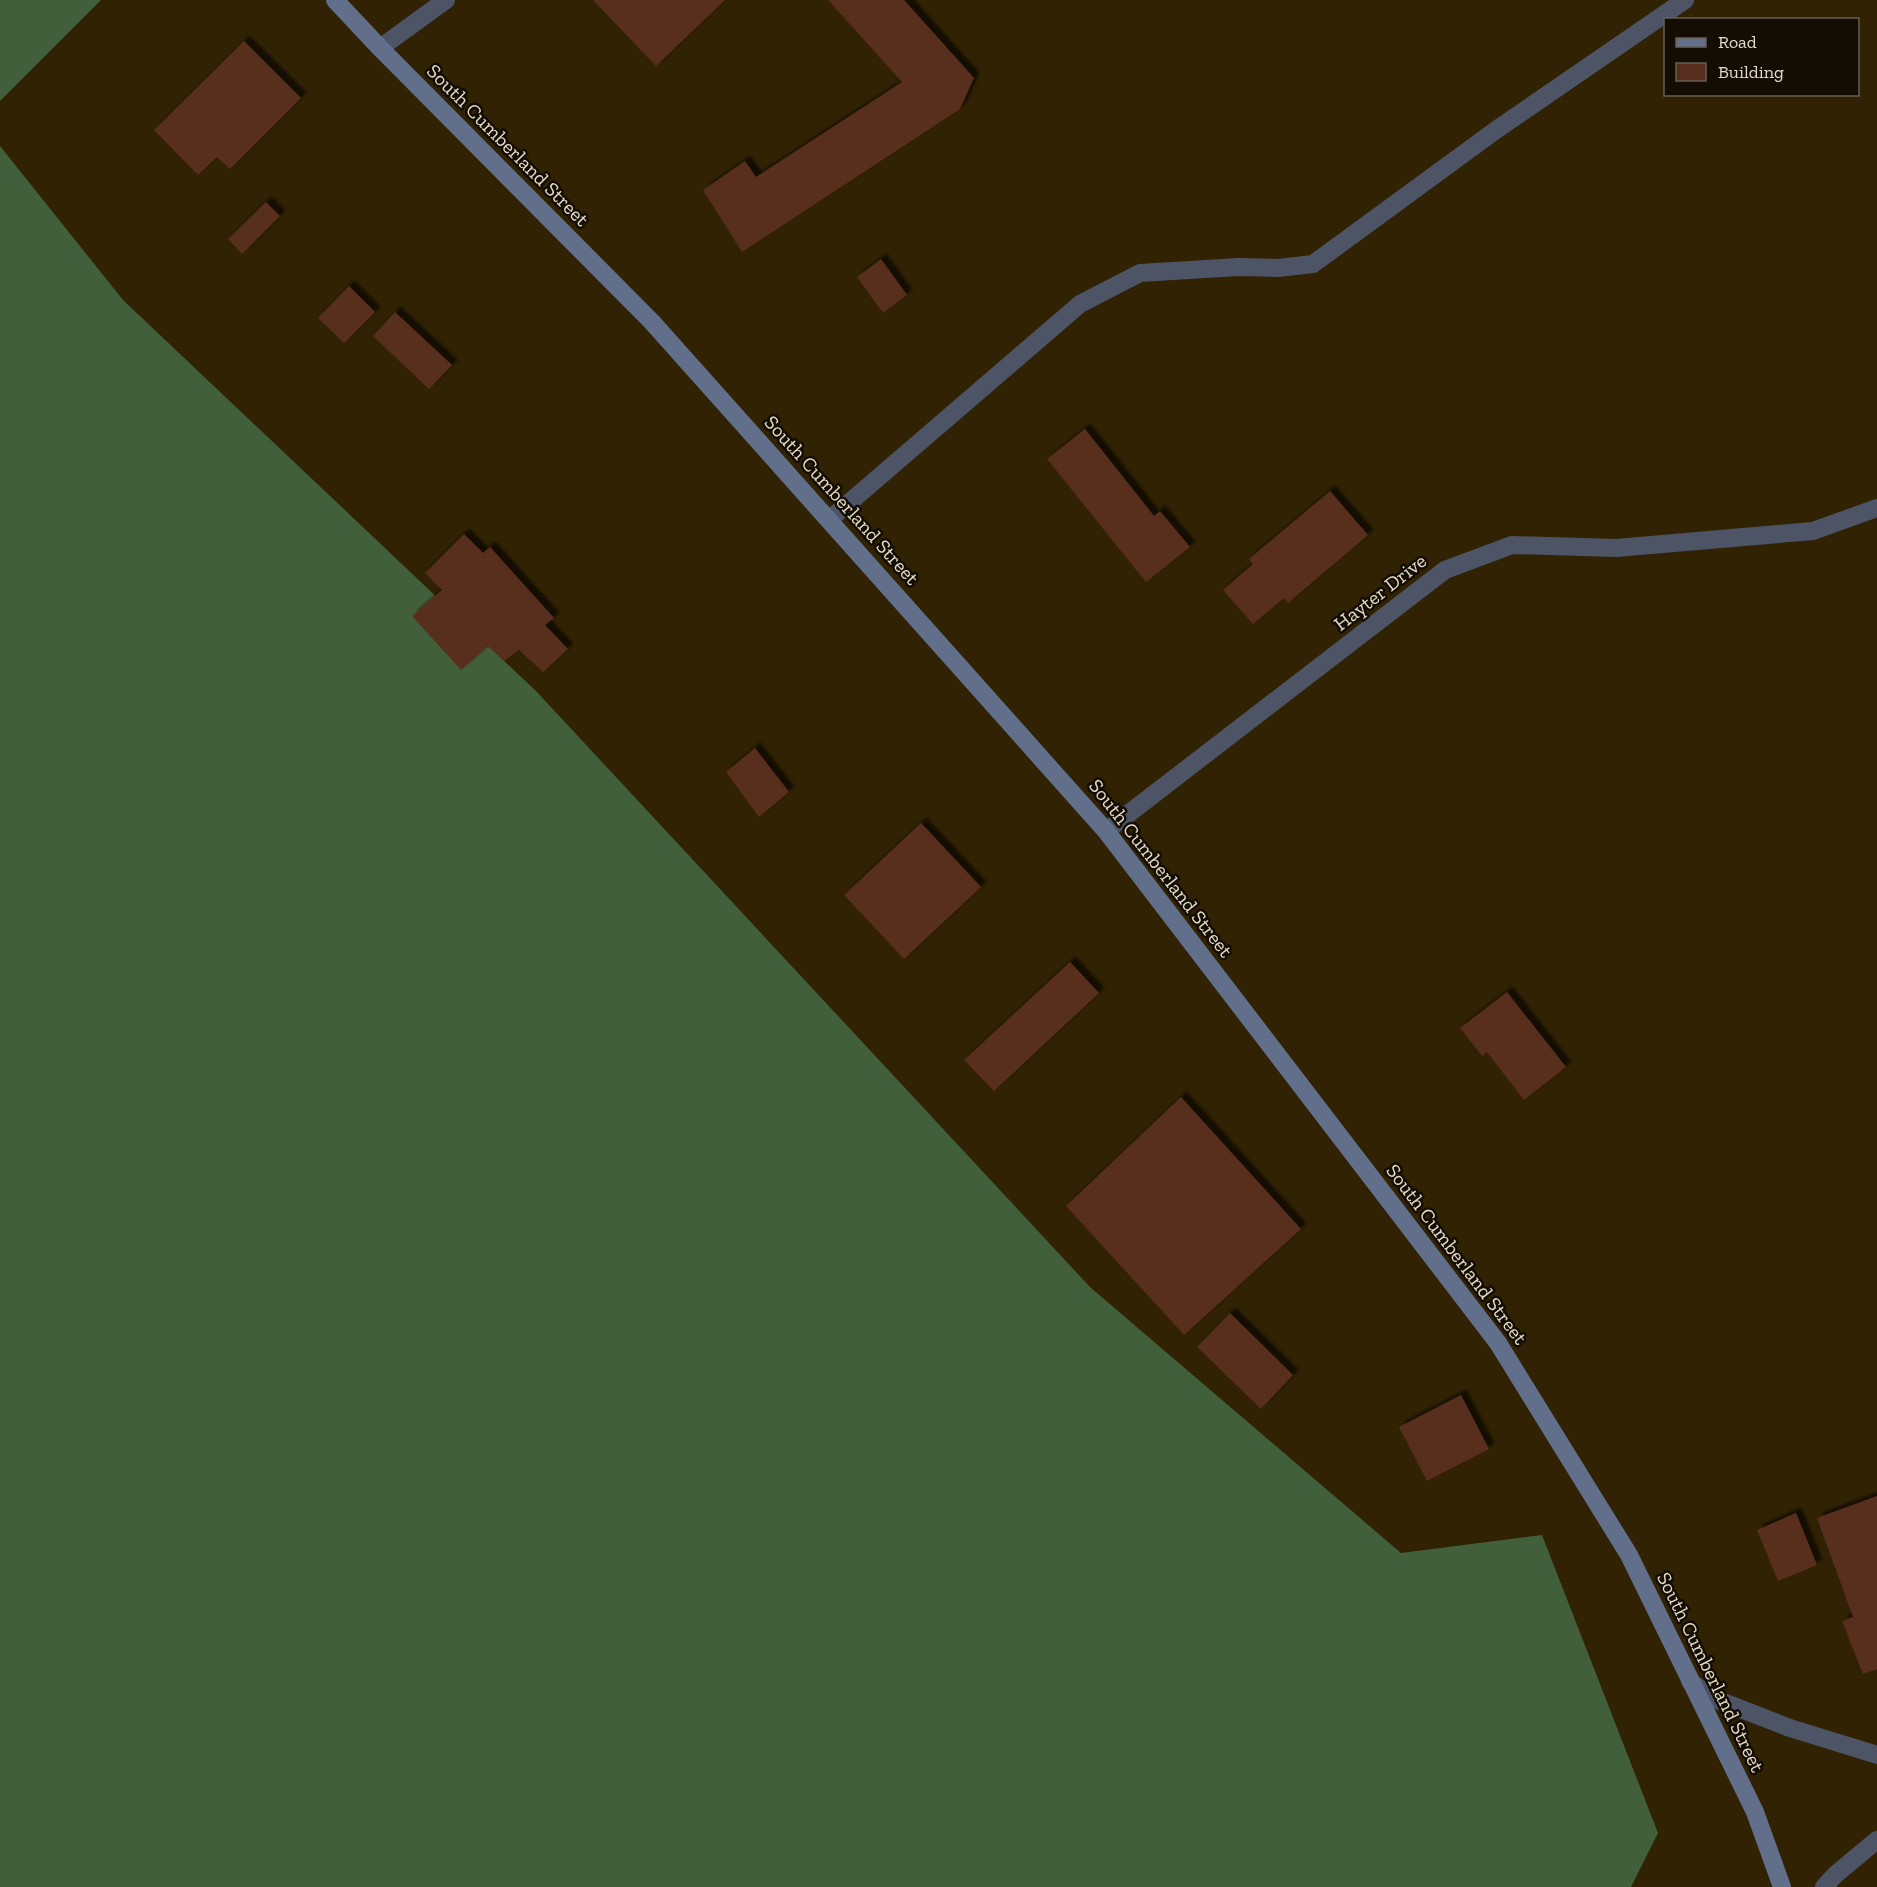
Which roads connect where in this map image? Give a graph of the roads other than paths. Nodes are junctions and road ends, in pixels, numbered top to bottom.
1 (335, 0) edge
2 (446, 0) edge
3 (1685, 0) edge
4 (380, 48) junction
5 (1877, 508) edge
6 (829, 520) junction
7 (1106, 831) junction
8 (1690, 1681) junction
9 (1877, 1755) edge
10 (1877, 1840) edge
11 (1782, 1887) edge
12 (1824, 1887) edge

1 - 4 main road, South Cumberland Street
2 - 4 street
3 - 6 street
4 - 6 main road, South Cumberland Street
5 - 7 street, Hayter Drive
6 - 7 main road, South Cumberland Street
7 - 8 main road, South Cumberland Street
8 - 9 street
8 - 11 main road, South Cumberland Street
10 - 12 street

